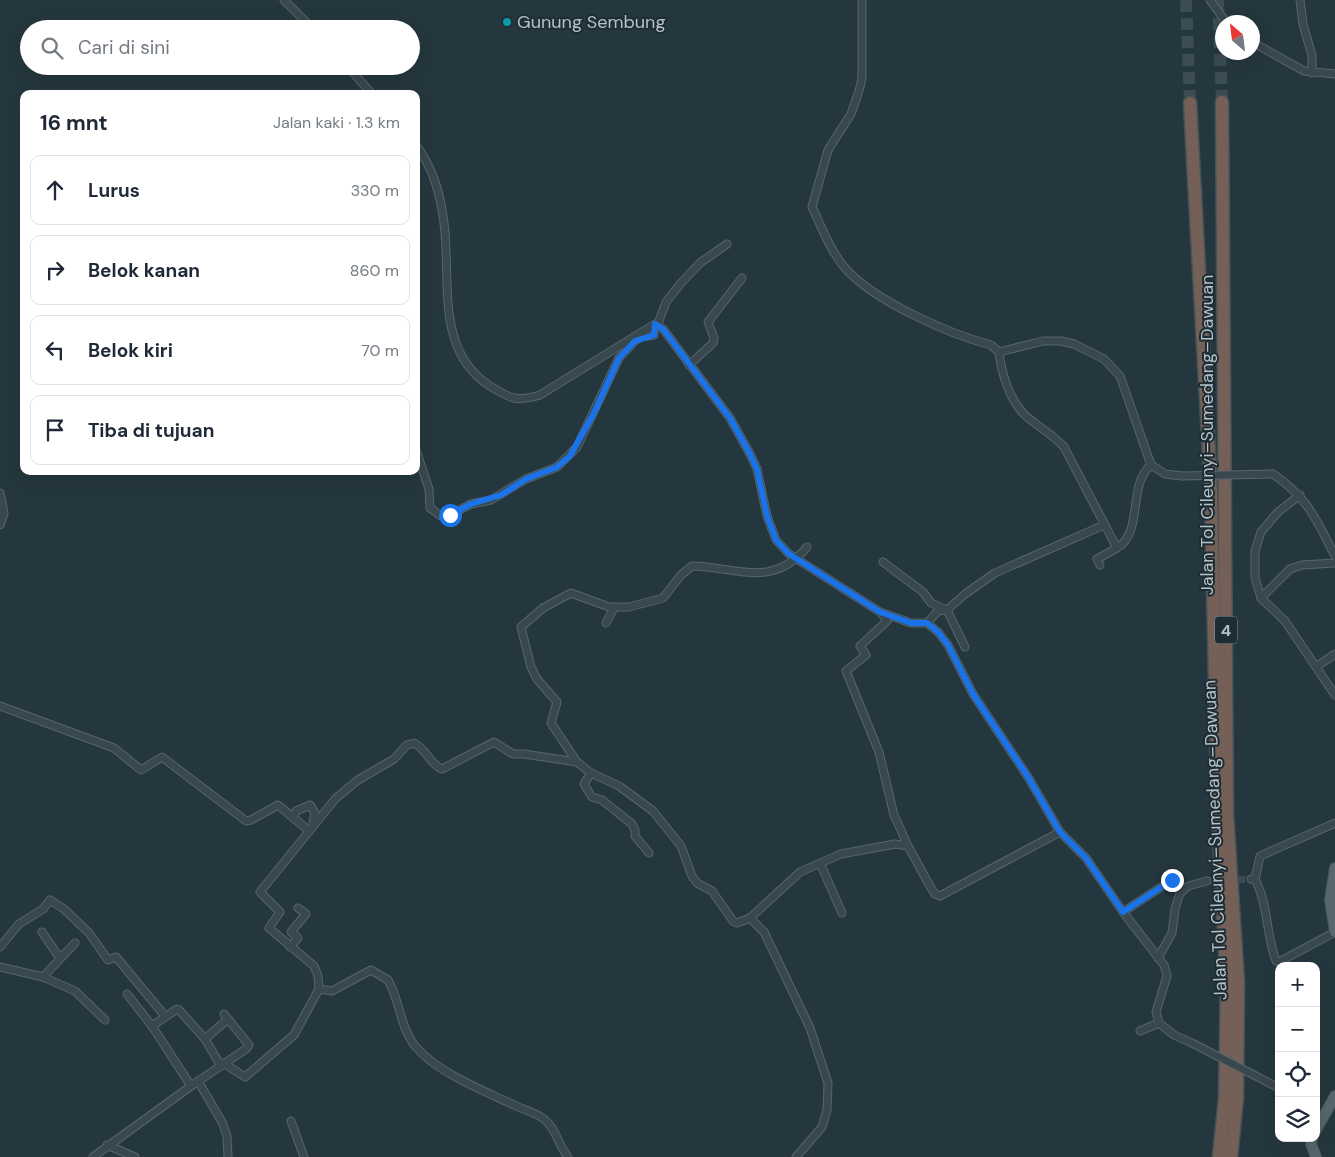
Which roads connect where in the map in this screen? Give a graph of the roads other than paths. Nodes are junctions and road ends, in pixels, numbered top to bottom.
1 (284, 0) edge
2 (862, 0) edge
3 (1210, 0) edge
4 (1300, 0) edge
5 (1221, 15) edge
6 (304, 20) edge
7 (1260, 47) edge
8 (1312, 73) junction
9 (1335, 74) edge
10 (355, 75) edge
11 (368, 90) edge
12 (1222, 102) tunnel mouth
13 (1190, 103) tunnel mouth
14 (420, 151) edge
15 (727, 244) dead end
16 (742, 278) dead end
17 (655, 324) junction
18 (1000, 352) junction
19 (689, 365) junction
20 (420, 462) edge
21 (1151, 466) junction
22 (0, 493) edge
23 (1300, 495) junction
24 (0, 525) edge
25 (1104, 525) junction
26 (807, 547) dead end
27 (1117, 548) junction
28 (1335, 556) edge
29 (797, 559) junction
30 (883, 562) dead end
31 (1335, 563) edge
32 (1100, 565) dead end
33 (1262, 598) junction
34 (614, 608) junction
35 (947, 610) junction
36 (880, 612) junction
37 (606, 623) dead end
38 (927, 623) junction
39 (964, 647) dead end
40 (1335, 654) edge
41 (1316, 667) junction
42 (1335, 695) edge
43 (0, 706) edge
44 (577, 762) junction
45 (592, 773) junction
46 (293, 817) junction
47 (1335, 823) edge
48 (310, 828) junction
49 (1060, 832) junction
50 (908, 846) junction
51 (649, 853) dead end
52 (820, 863) junction
53 (1335, 868) edge
54 (1207, 881) tunnel mouth
55 (1183, 889) junction
56 (298, 908) dead end
57 (1123, 912) junction
58 (842, 913) dead end
59 (750, 918) junction
60 (42, 932) dead end
61 (1335, 932) edge
62 (75, 942) dead end
63 (0, 947) edge
64 (290, 947) junction
65 (59, 957) junction
66 (1158, 958) junction
67 (0, 967) edge
68 (43, 977) junction
69 (319, 989) junction
70 (127, 994) dead end
71 (165, 1016) junction
72 (105, 1020) dead end
73 (1159, 1024) junction
74 (152, 1026) junction
75 (1140, 1030) dead end
76 (205, 1039) junction
77 (223, 1065) junction
78 (198, 1081) junction
79 (191, 1086) junction
80 (1275, 1086) edge
81 (1335, 1096) edge
82 (291, 1121) dead end
83 (1320, 1123) edge
84 (1311, 1142) edge
85 (107, 1145) junction
86 (93, 1157) edge
87 (135, 1157) edge
88 (228, 1157) edge
89 (304, 1157) edge
90 (568, 1157) edge
91 (796, 1157) edge
92 (1219, 1157) edge
93 (1230, 1157) edge
94 (1316, 1157) edge

1 - 6 street
2 - 18 street
3 - 5 street
4 - 8 street
7 - 8 street
8 - 9 street
10 - 11 street
12 - 93 highway, Jalan Tol Cileunyi–Sumedang–Dawuan / 4
13 - 92 highway, Jalan Tol Cileunyi–Sumedang–Dawuan / 4
14 - 17 street
15 - 17 street
16 - 19 street
17 - 19 street
17 - 20 street
18 - 21 street
18 - 25 street
19 - 29 street
21 - 23 street, bridge
21 - 27 street
22 - 24 street
23 - 28 street
23 - 33 street
25 - 27 street
25 - 35 street
26 - 29 street
27 - 32 street
29 - 34 street
29 - 36 street
30 - 35 street
31 - 33 street
33 - 41 street
34 - 37 street
34 - 44 street
35 - 38 street
35 - 39 street
36 - 38 street
36 - 50 street
38 - 49 street
40 - 41 street
41 - 42 street
43 - 46 street
44 - 45 street
44 - 48 street
45 - 51 street
45 - 59 street
46 - 48 street
46 - 48 street
47 - 61 street
48 - 64 street
49 - 50 street
49 - 57 street
50 - 52 street
52 - 58 street
52 - 59 street
53 - 61 main road
54 - 55 street
55 - 57 street
55 - 66 street
56 - 64 street
57 - 66 street
59 - 91 street
60 - 65 street
62 - 65 street
63 - 71 street
64 - 69 street
65 - 68 street
66 - 73 street
67 - 68 street
68 - 72 street
69 - 77 street
69 - 90 street
70 - 74 street
71 - 74 street
71 - 76 street
73 - 75 street
73 - 80 street, bridge
74 - 79 street
76 - 77 street
76 - 77 street
77 - 78 street
78 - 79 street
78 - 88 street
79 - 85 street
81 - 83 main road
82 - 89 street
84 - 94 main road
85 - 86 street
85 - 87 street

